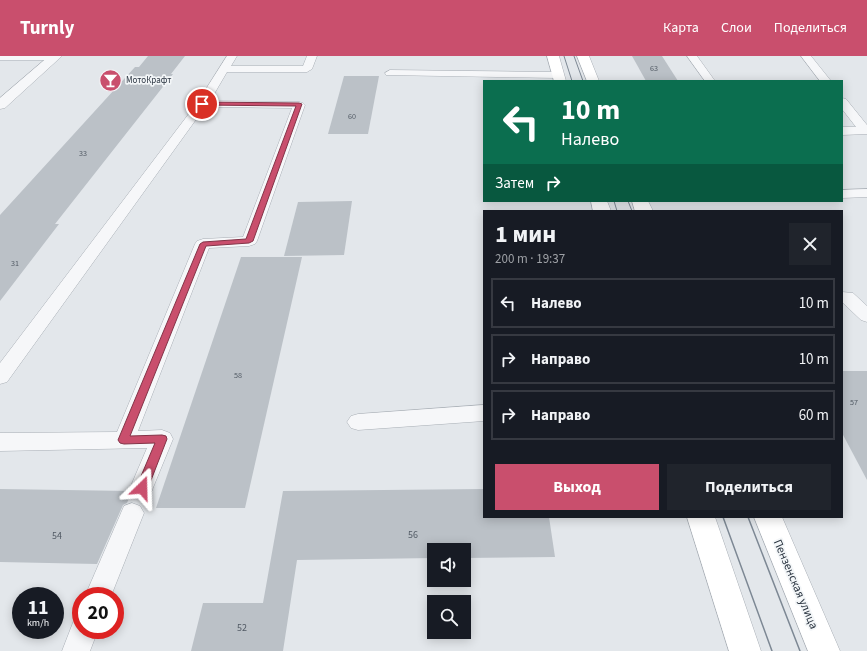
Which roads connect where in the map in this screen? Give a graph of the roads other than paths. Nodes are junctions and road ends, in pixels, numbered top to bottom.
1 (232, 56) edge
2 (312, 56) edge
3 (552, 56) edge
4 (583, 56) edge
5 (692, 56) edge
6 (806, 56) edge
7 (55, 57) edge
8 (0, 58) edge
9 (224, 69) junction
10 (390, 73) dead end
11 (559, 78) edge
12 (593, 80) edge
13 (709, 80) edge
14 (825, 80) edge
15 (843, 102) edge
16 (202, 104) junction
17 (0, 105) edge
18 (866, 130) edge
19 (843, 131) edge
20 (867, 193) edge
21 (843, 194) edge
22 (843, 297) edge
23 (867, 316) edge
24 (0, 377) edge
25 (483, 413) edge
26 (358, 422) dead end
27 (124, 440) junction
28 (0, 442) edge
29 (142, 488) dead end
30 (132, 513) dead end
31 (701, 518) edge
32 (768, 518) edge
33 (102, 587) edge
34 (81, 639) edge
35 (76, 651) edge
36 (745, 651) edge
37 (824, 651) edge

1 - 9 lane
2 - 9 lane
3 - 11 main road
4 - 12 main road
5 - 13 lane
6 - 14 lane
7 - 8 lane
7 - 17 street
9 - 16 lane
10 - 11 lane
15 - 18 lane
16 - 24 lane
16 - 27 lane
18 - 19 lane
20 - 21 lane
22 - 23 lane
25 - 26 lane
27 - 28 lane
27 - 29 lane
30 - 33 lane
31 - 36 main road
32 - 37 main road, Пензенская улица
34 - 35 lane

